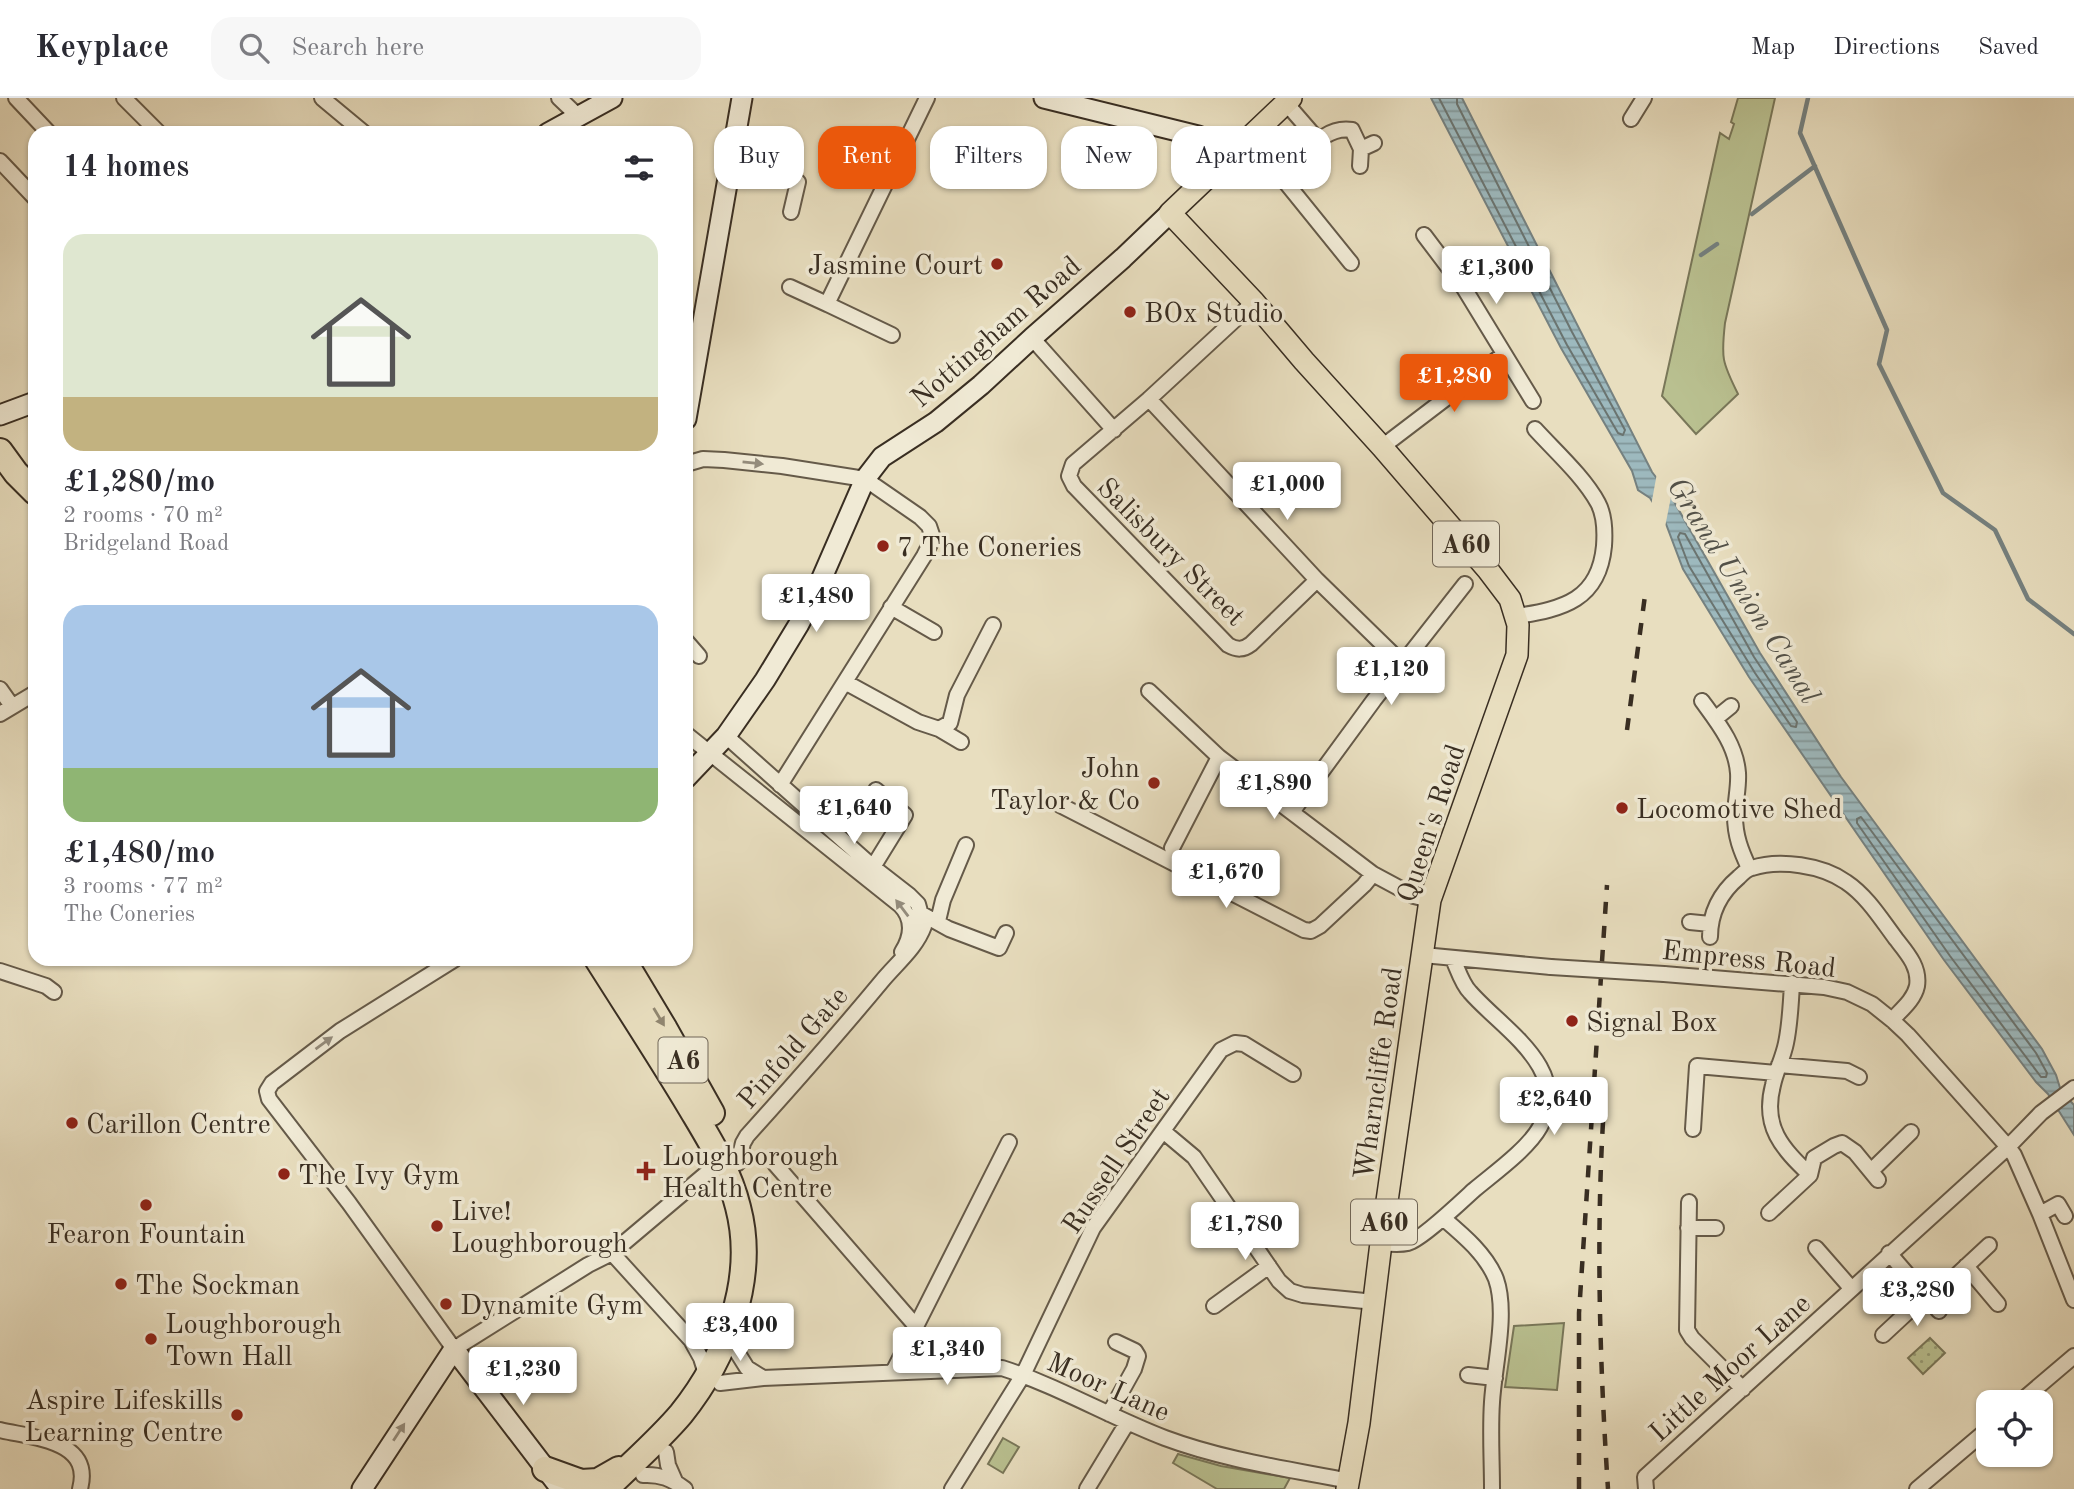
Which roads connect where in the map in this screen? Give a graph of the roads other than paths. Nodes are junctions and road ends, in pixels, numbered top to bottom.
1 (16, 98) edge
2 (124, 98) edge
3 (322, 98) edge
4 (559, 98) edge
5 (612, 98) edge
6 (742, 98) edge
7 (927, 98) edge
8 (1044, 98) edge
9 (1644, 98) edge
10 (1289, 100) edge
11 (579, 117) junction
12 (1631, 119) dead end
13 (42, 126) edge
14 (152, 126) edge
15 (356, 126) edge
16 (562, 126) edge
17 (737, 126) edge
18 (1262, 126) edge
19 (1308, 126) edge
20 (1171, 129) edge
21 (1331, 132) edge
22 (0, 161) edge
23 (1360, 166) dead end
24 (726, 189) edge
25 (796, 189) edge
26 (1195, 189) edge
27 (1291, 189) edge
28 (28, 191) edge
29 (791, 212) dead end
30 (1170, 213) junction
31 (1424, 234) dead end
32 (1351, 263) dead end
33 (790, 287) dead end
34 (1254, 302) junction
35 (827, 304) junction
36 (892, 335) dead end
37 (1032, 338) junction
38 (1504, 354) junction
39 (693, 379) edge
40 (1149, 399) junction
41 (1533, 401) dead end
42 (28, 405) edge
43 (0, 415) edge
44 (1114, 429) junction
45 (1535, 429) dead end
46 (1382, 447) junction
47 (0, 451) edge
48 (693, 462) edge
49 (0, 478) edge
50 (865, 479) junction
51 (28, 485) edge
52 (28, 504) edge
53 (1317, 580) junction
54 (1465, 584) dead end
55 (891, 607) junction
56 (1517, 616) junction
57 (993, 625) dead end
58 (934, 632) dead end
59 (693, 649) edge
60 (699, 656) dead end
61 (1404, 665) junction
62 (845, 682) junction
63 (0, 689) edge
64 (1149, 691) dead end
65 (28, 697) edge
66 (1702, 701) dead end
67 (1731, 706) dead end
68 (6, 710) edge
69 (1716, 719) junction
70 (939, 729) junction
71 (726, 736) junction
72 (693, 739) edge
73 (961, 742) dead end
74 (711, 752) junction
75 (1219, 757) junction
76 (693, 771) edge
77 (780, 785) junction
78 (876, 790) dead end
79 (1060, 805) dead end
80 (1292, 812) junction
81 (966, 845) dead end
82 (1172, 848) dead end
83 (873, 867) junction
84 (1749, 868) junction
85 (1373, 874) junction
86 (1430, 900) junction
87 (922, 914) junction
88 (938, 921) junction
89 (1690, 922) dead end
90 (1006, 933) dead end
91 (1423, 956) junction
92 (1453, 959) junction
93 (443, 966) edge
94 (601, 966) edge
95 (627, 966) edge
96 (892, 969) junction
97 (0, 971) edge
98 (1792, 983) junction
99 (54, 992) dead end
100 (1892, 1020) junction
101 (1778, 1069) junction
102 (1293, 1074) dead end
103 (1859, 1077) dead end
104 (2074, 1088) edge
105 (1693, 1129) dead end
106 (1163, 1131) junction
107 (1911, 1132) dead end
108 (1009, 1142) dead end
109 (2008, 1147) junction
110 (1000, 1160) junction
111 (738, 1163) junction
112 (775, 1164) dead end
113 (1014, 1166) dead end
114 (708, 1172) dead end
115 (1810, 1175) junction
116 (1689, 1202) dead end
117 (1769, 1213) dead end
118 (2040, 1214) junction
119 (2065, 1216) dead end
120 (1443, 1218) junction
121 (1688, 1228) junction
122 (1716, 1228) dead end
123 (1381, 1243) junction
124 (1989, 1245) dead end
125 (1816, 1248) dead end
126 (612, 1253) junction
127 (1889, 1253) junction
128 (1269, 1266) junction
129 (1966, 1266) junction
130 (2070, 1275) edge
131 (1851, 1288) junction
132 (2074, 1300) edge
133 (1375, 1302) junction
134 (1932, 1302) junction
135 (1998, 1304) dead end
136 (1214, 1306) dead end
137 (915, 1325) junction
138 (1883, 1335) dead end
139 (1116, 1342) dead end
140 (454, 1349) junction
141 (737, 1352) junction
142 (2074, 1356) edge
143 (709, 1372) junction
144 (893, 1372) junction
145 (1023, 1375) junction
146 (1468, 1375) dead end
147 (762, 1378) junction
148 (1495, 1378) junction
149 (1743, 1388) junction
150 (2034, 1390) edge
151 (1109, 1414) junction
152 (1127, 1423) junction
153 (0, 1430) edge
154 (1976, 1439) edge
155 (666, 1452) junction
156 (545, 1469) junction
157 (633, 1480) edge
158 (680, 1485) edge
159 (1348, 1485) edge
160 (958, 1487) edge
161 (80, 1489) edge
162 (362, 1489) edge
163 (561, 1489) edge
164 (606, 1489) edge
165 (1087, 1489) edge
166 (1492, 1489) edge
167 (1646, 1489) edge
168 (1917, 1489) edge

1 - 13 street
2 - 14 street
3 - 15 street
4 - 11 street
5 - 11 street
6 - 17 street
7 - 35 street
8 - 20 street
9 - 12 street
10 - 18 main road, Nottingham Road
10 - 19 street
11 - 16 street
21 - 23 street
22 - 28 street
24 - 39 street
25 - 29 street
26 - 30 main road, Nottingham Road
27 - 32 street
30 - 34 main road, Queen's Road / A60
30 - 37 street, Nottingham Road
31 - 38 street
33 - 35 street
34 - 40 street
34 - 46 main road, Queen's Road / A60
35 - 36 street
37 - 44 street
37 - 50 street, Nottingham Road
38 - 41 street
38 - 46 street
40 - 44 street
40 - 53 street
42 - 43 street
44 - 53 street, Salisbury Street
45 - 56 street
46 - 56 main road, Queen's Road / A60
47 - 51 highway
48 -> 50 street
49 - 52 highway
50 - 55 street
50 - 71 street, Nottingham Road
53 - 61 street
54 - 61 street
55 - 58 street
55 - 62 street
56 - 86 main road, Queen's Road / A60
57 - 70 street
59 - 60 street
61 - 80 street
62 - 70 street
62 - 77 street
63 - 68 street
64 - 75 street
65 - 68 street
66 - 69 street
67 - 69 street
69 - 84 street
70 - 73 street
71 - 74 street, Nottingham Road
71 - 77 street
72 - 74 street
74 - 76 street, Nottingham Road
96 -> 74 street
75 - 80 street
75 - 82 street
77 - 83 street
78 - 83 street
79 - 85 street
80 - 85 street
81 - 88 street
83 - 87 street
84 - 89 street
84 - 100 street
85 - 86 street
86 - 91 main road, Queen's Road / A60
87 - 88 street
87 - 96 street
88 - 90 street
91 - 92 street, Empress Road
91 - 123 main road, Wharncliffe Road / A60
92 - 98 street, Empress Road, bridge
92 - 120 street
140 -> 93 street
94 - 143 highway, A6
95 -> 111 highway, A6
96 - 111 street, Pinfold Gate
97 - 99 street
98 - 100 street, Empress Road
98 - 101 street
100 - 109 street, Empress Road
101 - 103 street
101 - 105 street
101 - 115 street
102 - 106 street, Russell Street
104 - 109 street, Little Moor Lane
106 - 128 street
106 - 145 street, Russell Street
107 - 115 street
108 - 110 street
109 - 118 street, Empress Road
109 - 127 street, Little Moor Lane
110 - 113 street
110 - 137 street
111 - 141 highway, A6
112 - 137 street
114 - 126 street
115 - 117 street
116 - 121 street
118 - 119 street
118 - 130 street, Empress Road
120 - 123 street
120 - 148 street
121 - 122 street
121 - 149 street
123 - 133 main road, Wharncliffe Road / A60
124 - 129 street
125 - 131 street
126 - 140 street
126 - 143 street
127 - 131 street, Little Moor Lane
127 - 134 street
128 - 133 street
128 - 136 street
129 - 134 street
129 - 135 street
130 - 132 street, Empress Road
131 - 149 street, Little Moor Lane
133 - 159 main road, Wharncliffe Road / A60
134 - 138 street
137 - 144 street
139 - 151 street
140 - 156 street
162 -> 140 street
141 - 143 highway, A6
141 - 147 street
142 - 150 street
143 - 147 street, Moor Lane
143 - 155 highway, A6
143 - 157 highway, A6
144 - 145 street, Moor Lane
144 - 147 street, Moor Lane
145 - 151 street, Moor Lane
145 - 160 street, Russell Street
146 - 148 street
148 - 166 street
149 - 167 street, Little Moor Lane
151 - 152 street, Moor Lane
152 - 159 street, Moor Lane
152 - 165 street
153 - 161 street
154 - 168 street
155 - 157 highway, A6
155 - 158 street
156 - 157 highway, A6
156 - 163 street
157 - 158 street
157 - 164 highway, A6

